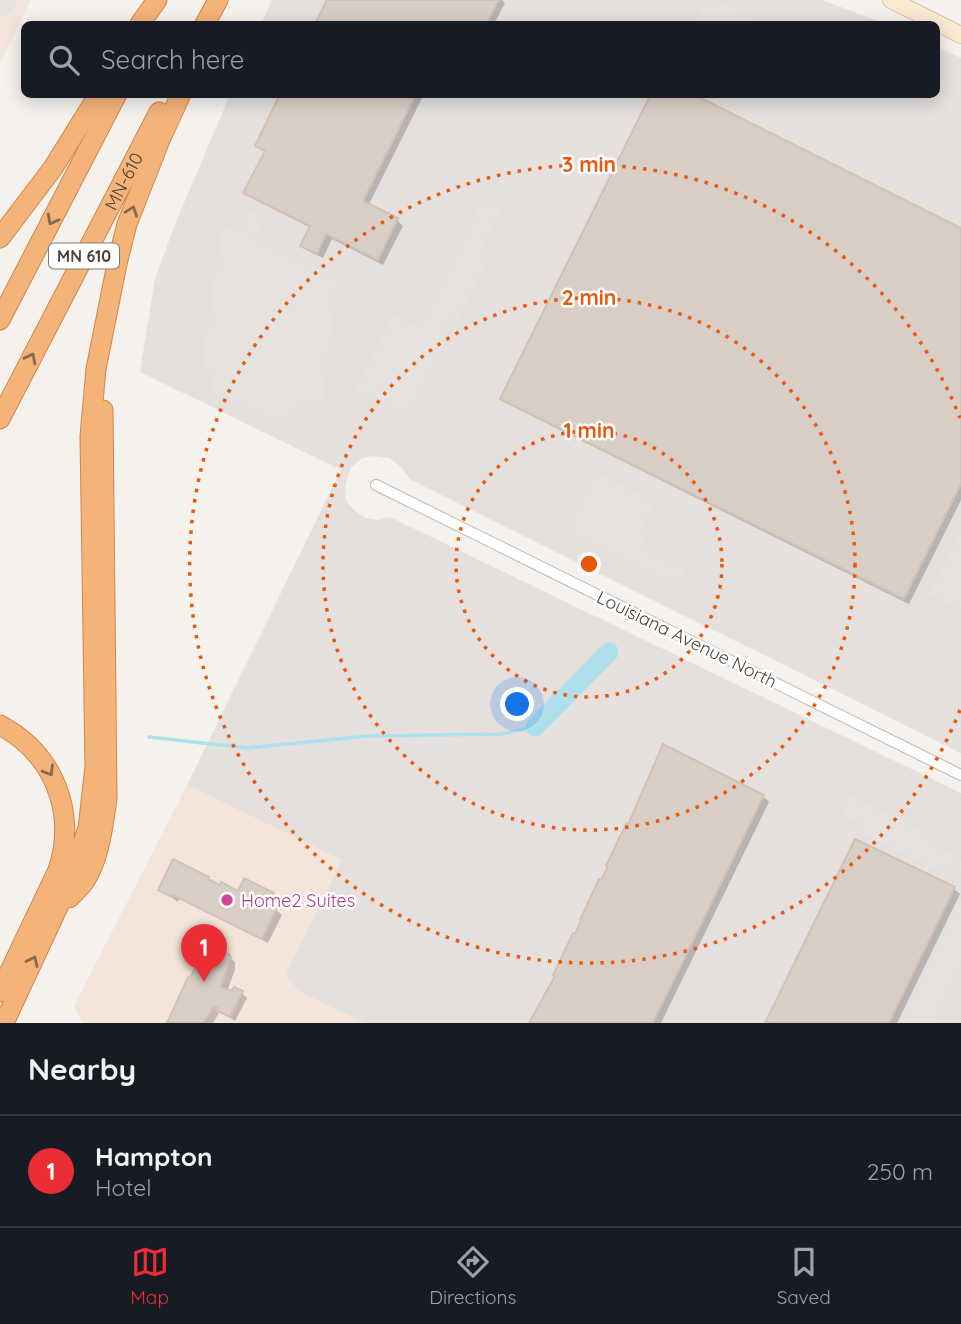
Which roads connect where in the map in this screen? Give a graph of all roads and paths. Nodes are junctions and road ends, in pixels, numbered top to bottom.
1 (157, 0) edge
2 (166, 0) edge
3 (218, 0) edge
4 (224, 0) edge
5 (891, 0) edge
6 (143, 21) edge
7 (155, 21) edge
8 (207, 21) edge
9 (214, 21) edge
10 (933, 21) edge
11 (940, 24) edge
12 (961, 35) edge
13 (96, 98) edge
14 (115, 98) edge
15 (166, 98) edge
16 (178, 98) edge
17 (0, 238) edge
18 (0, 320) edge
19 (0, 419) edge
20 (376, 485) dead end
21 (0, 725) edge
22 (961, 775) edge
23 (0, 992) edge
24 (4, 1023) edge

1 - 6 highway
2 - 7 highway
3 - 8 highway
4 - 9 highway
5 - 10 street
11 - 12 street
13 - 17 highway
14 -> 18 highway, MN 610
19 -> 15 highway, MN-610 / MN 610
24 -> 16 highway
20 - 22 street, Louisiana Avenue North
21 -> 23 highway

